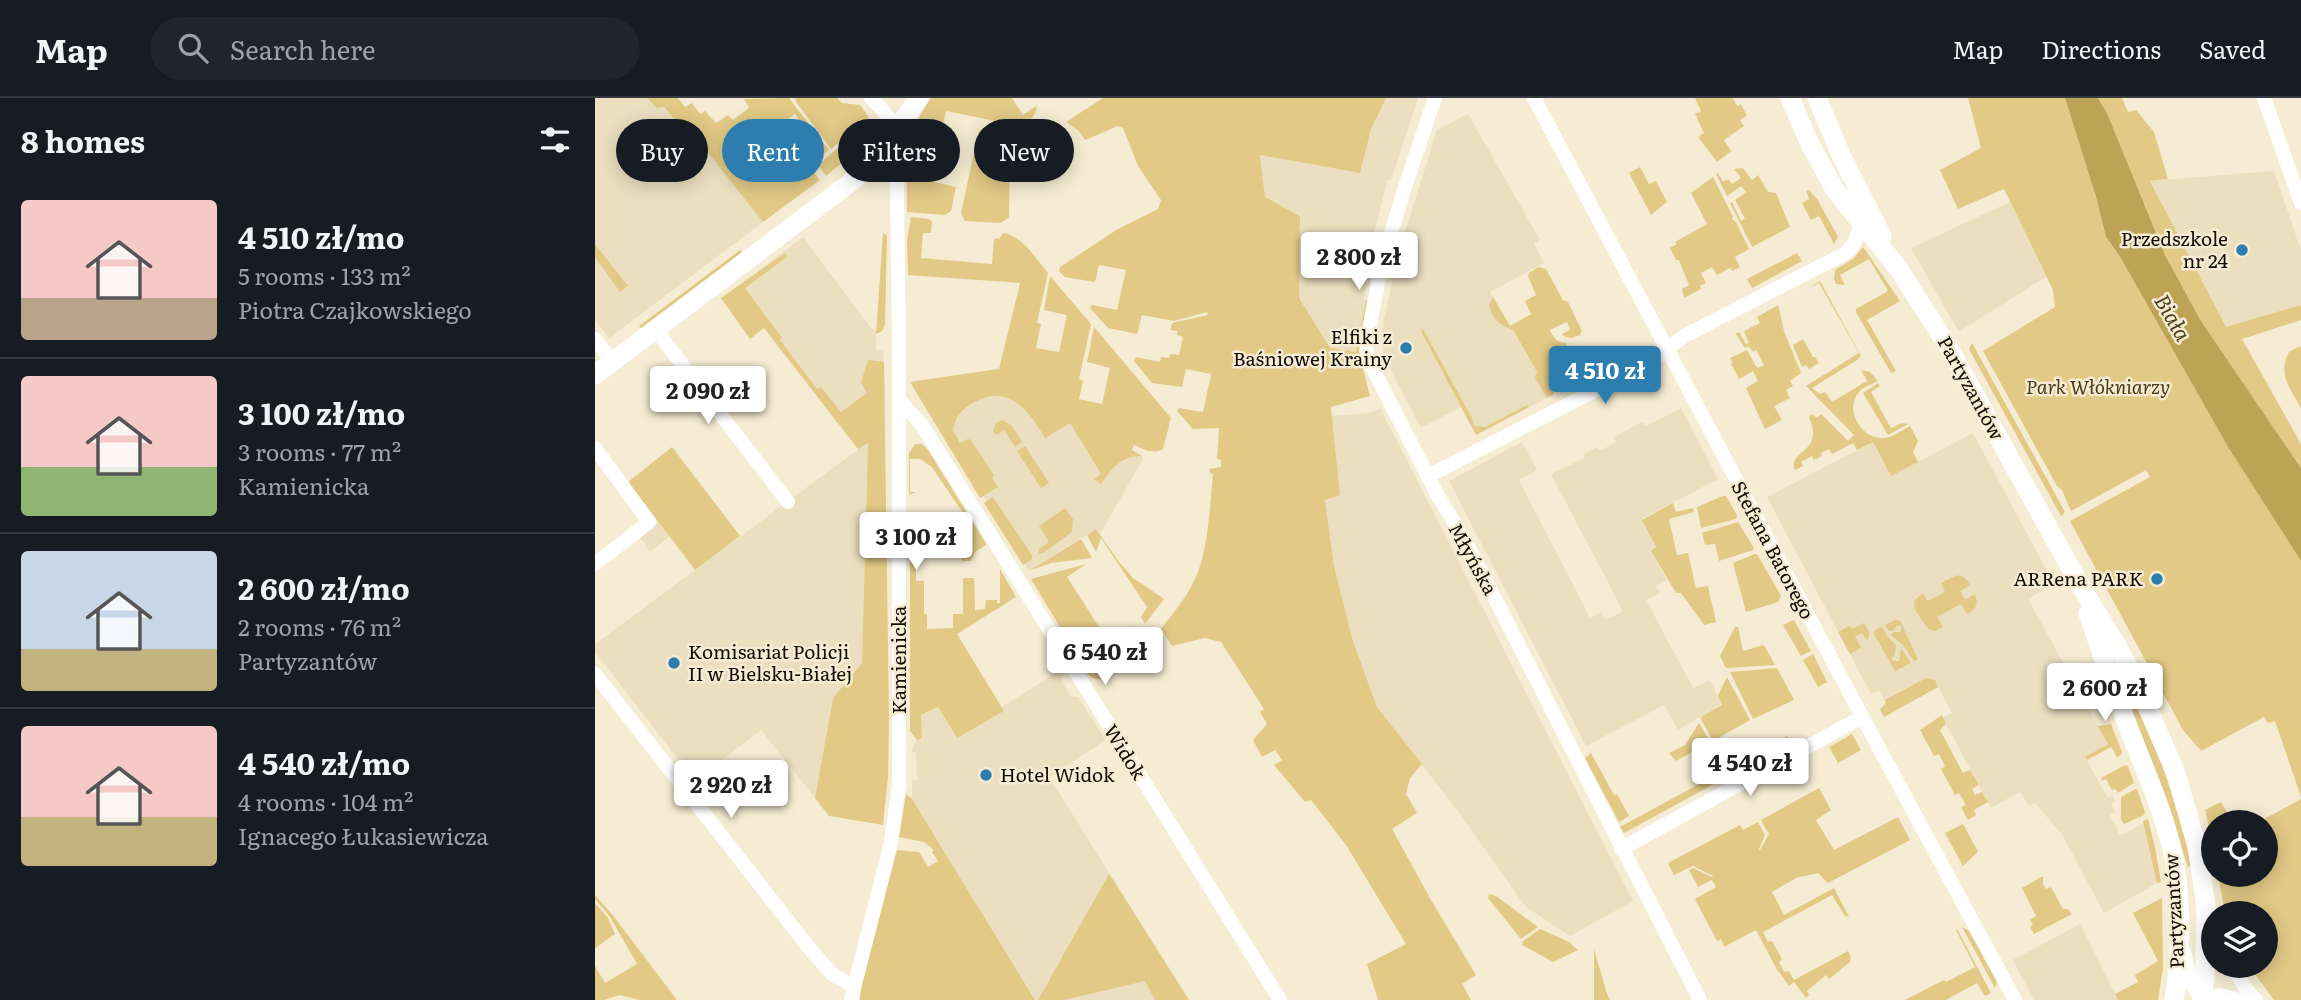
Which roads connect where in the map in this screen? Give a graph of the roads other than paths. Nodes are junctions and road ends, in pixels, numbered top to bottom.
1 (871, 98) edge
2 (919, 98) edge
3 (1435, 98) edge
4 (1534, 98) edge
5 (1790, 98) edge
6 (1817, 98) edge
7 (2264, 98) edge
8 (891, 119) edge
9 (905, 119) edge
10 (852, 182) edge
11 (896, 182) edge
12 (2301, 202) edge
13 (1860, 221) junction
14 (1898, 268) junction
15 (655, 329) junction
16 (595, 339) edge
17 (1667, 348) junction
18 (613, 362) junction
19 (595, 375) edge
20 (899, 400) junction
21 (595, 448) edge
22 (1428, 476) junction
23 (788, 502) dead end
24 (596, 561) edge
25 (2080, 585) junction
26 (595, 674) edge
27 (1862, 717) junction
28 (1621, 849) junction
29 (2205, 901) edge
30 (2178, 919) junction
31 (2205, 978) edge
32 (2239, 978) edge
33 (852, 993) edge
34 (1279, 1000) edge
35 (1700, 1000) edge
36 (2015, 1000) edge
37 (2174, 1000) edge
38 (2203, 1000) edge
39 (2240, 1000) edge
40 (2256, 1000) edge

1 - 8 street
2 - 9 main road
3 - 22 street, Młyńska
4 - 17 street, Stefana Batorego
5 - 13 main road, Partyzantów
6 - 14 main road, Partyzantów
7 - 12 street
10 - 15 main road
11 - 20 street, Kamienicka
13 - 14 main road, Partyzantów
13 - 17 street
14 - 25 main road, Partyzantów
15 - 18 main road
15 - 23 street
16 - 18 street
17 - 22 street
17 - 27 street, Stefana Batorego
18 - 19 main road
20 - 33 street, Kamienicka
20 - 34 street, Widok
21 - 24 street
22 - 28 street, Młyńska
25 - 29 main road, Partyzantów
25 - 30 main road, Partyzantów
26 - 33 street
27 - 28 street
27 - 36 street, Stefana Batorego
28 - 35 street, Młyńska
30 - 37 main road, Partyzantów
30 - 38 street
31 - 38 main road, Partyzantów
32 - 40 street
38 - 39 street

